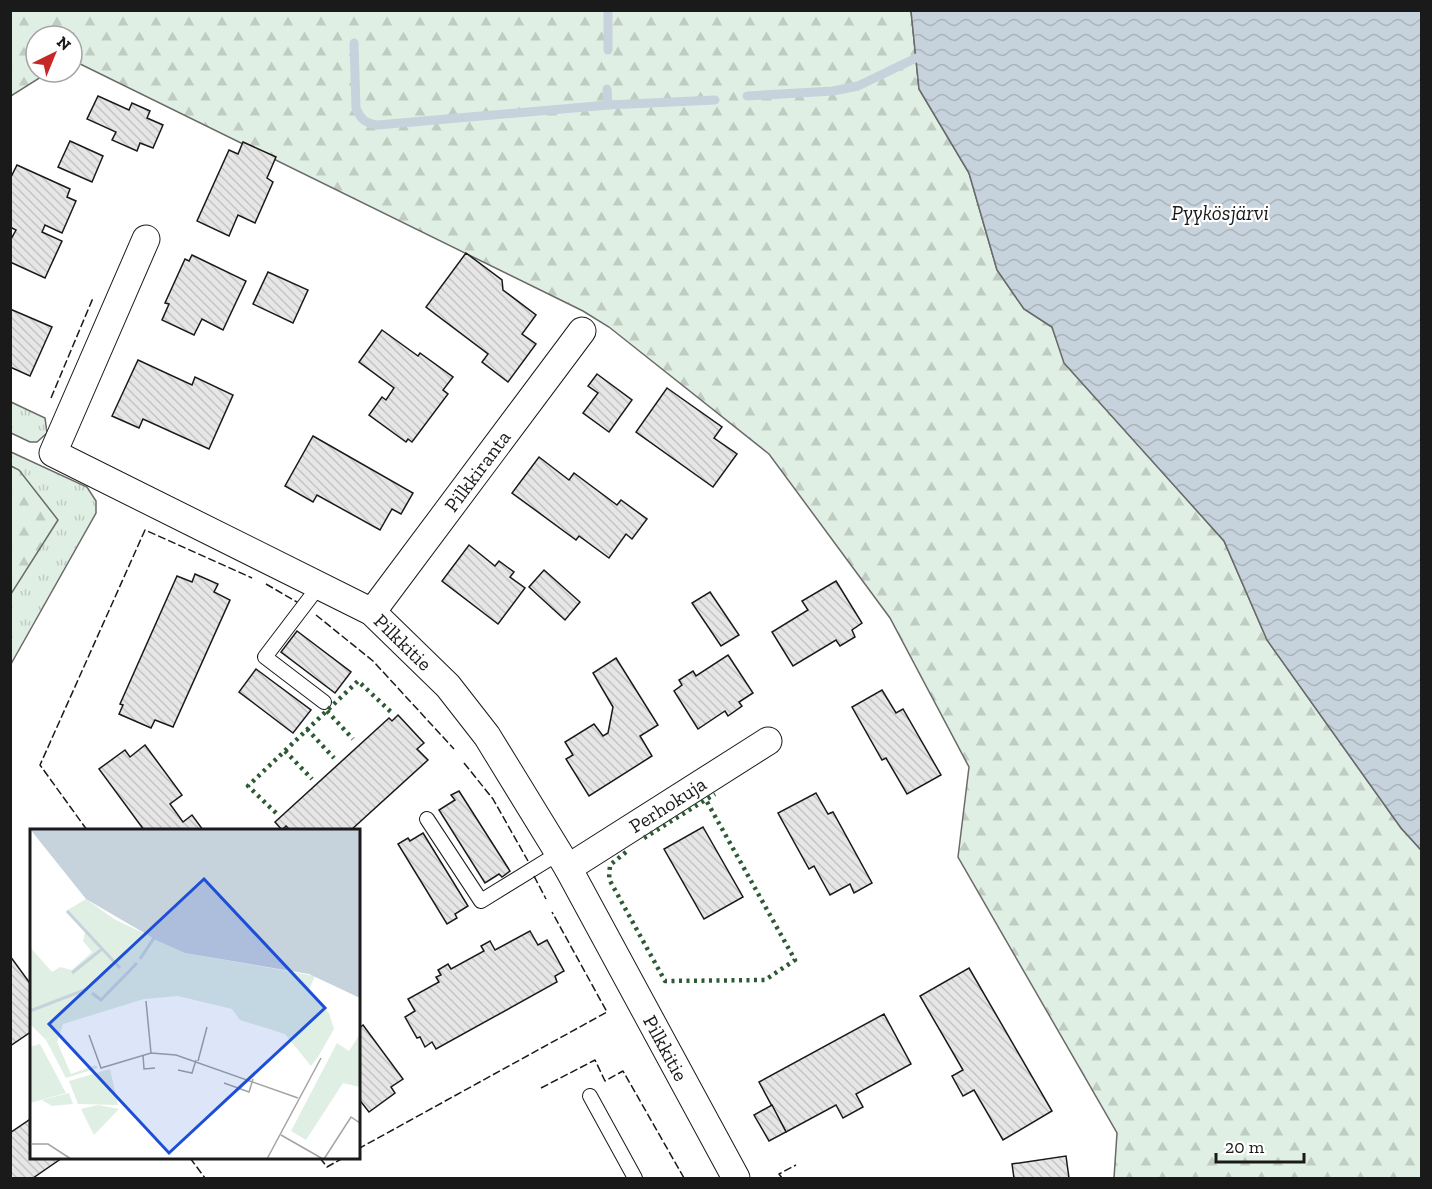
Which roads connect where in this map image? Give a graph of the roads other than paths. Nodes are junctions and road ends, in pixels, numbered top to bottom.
1 (146, 239) dead end
2 (582, 331) dead end
3 (319, 586) junction
4 (372, 612) junction
5 (324, 702) dead end
6 (768, 741) dead end
7 (427, 819) dead end
8 (563, 860) junction
9 (591, 1096) dead end
10 (635, 1179) edge
11 (736, 1179) edge

1 - 3 street, Pilkkitie
2 - 4 street, Pilkkiranta
3 - 4 street, Pilkkitie
3 - 5 lane
4 - 8 street, Pilkkitie
6 - 8 street, Perhokuja
7 - 8 lane
8 - 11 street, Pilkkitie
9 - 10 lane

